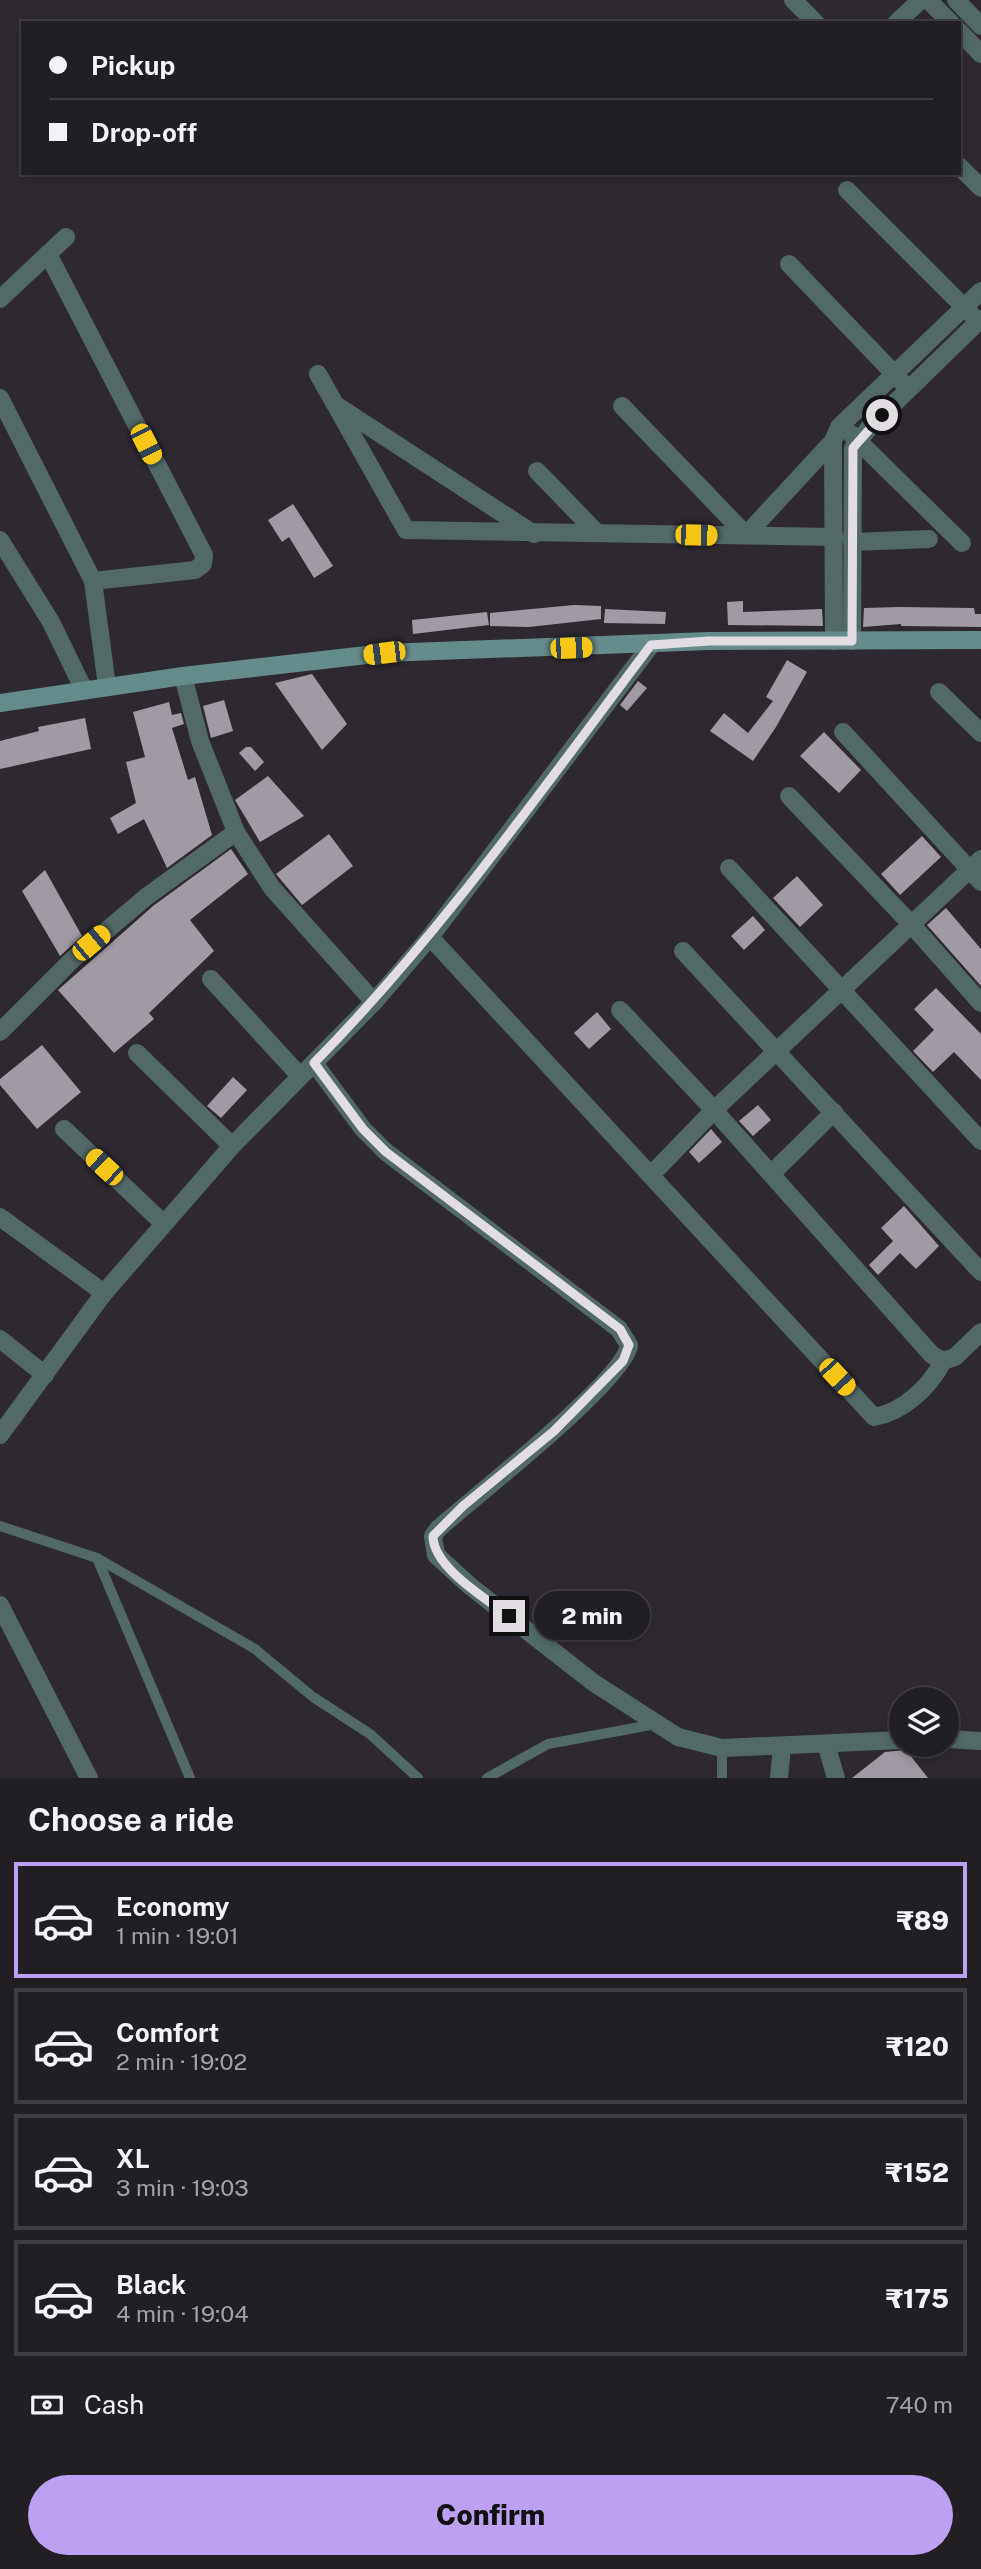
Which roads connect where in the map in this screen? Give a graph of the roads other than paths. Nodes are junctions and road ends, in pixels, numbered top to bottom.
1 (793, 0) edge
2 (921, 0) edge
3 (928, 0) edge
4 (956, 0) edge
5 (814, 21) edge
6 (898, 21) edge
7 (949, 21) edge
8 (981, 26) edge
9 (961, 33) edge
10 (981, 54) edge
11 (961, 168) edge
12 (981, 188) edge
13 (847, 190) dead end
14 (66, 237) dead end
15 (48, 254) junction
16 (789, 264) dead end
17 (981, 291) edge
18 (0, 299) edge
19 (964, 307) junction
20 (980, 320) edge
21 (317, 374) dead end
22 (894, 375) junction
23 (909, 389) junction
24 (0, 398) edge
25 (336, 405) junction
26 (622, 406) dead end
27 (836, 434) junction
28 (859, 439) junction
29 (537, 471) dead end
30 (843, 530) junction
31 (597, 533) junction
32 (534, 534) junction
33 (746, 536) junction
34 (929, 539) dead end
35 (0, 540) edge
36 (962, 543) dead end
37 (93, 581) junction
38 (981, 640) edge
39 (843, 641) junction
40 (651, 645) junction
41 (183, 676) junction
42 (107, 686) junction
43 (84, 690) junction
44 (939, 692) dead end
45 (0, 703) edge
46 (843, 732) dead end
47 (981, 733) edge
48 (789, 796) dead end
49 (236, 832) junction
50 (729, 868) dead end
51 (977, 871) edge
52 (911, 924) junction
53 (430, 937) junction
54 (682, 951) dead end
55 (211, 979) dead end
56 (843, 990) junction
57 (374, 1002) junction
58 (981, 1003) edge
59 (620, 1010) dead end
60 (0, 1032) edge
61 (777, 1049) junction
62 (137, 1053) dead end
63 (314, 1063) junction
64 (300, 1076) junction
65 (714, 1110) junction
66 (834, 1112) junction
67 (64, 1129) dead end
68 (981, 1141) edge
69 (232, 1146) junction
70 (771, 1174) junction
71 (651, 1175) junction
72 (0, 1217) edge
73 (163, 1223) junction
74 (981, 1272) edge
75 (104, 1293) junction
76 (981, 1332) edge
77 (0, 1339) edge
78 (943, 1361) junction
79 (45, 1375) junction
80 (0, 1435) edge
81 (0, 1526) edge
82 (97, 1558) junction
83 (0, 1605) edge
84 (656, 1724) junction
85 (959, 1740) edge
86 (889, 1741) edge
87 (981, 1741) edge
88 (826, 1744) junction
89 (782, 1746) junction
90 (722, 1748) junction
91 (89, 1778) edge
92 (190, 1778) edge
93 (418, 1778) edge
94 (487, 1778) edge
95 (722, 1778) edge
96 (779, 1778) edge
97 (836, 1778) edge

1 - 5 street
2 - 6 street
3 - 7 street
4 - 8 street
9 - 10 street
11 - 12 street
13 - 19 street
14 - 15 street
15 - 18 street
15 - 37 street
16 - 22 street
17 - 19 street
19 - 20 street
19 - 22 street
20 - 23 street
21 - 25 street
22 - 23 street
22 - 27 street
23 - 28 street
24 - 37 street
25 - 32 street
25 - 32 street
26 - 33 street
27 - 28 street
27 - 30 street
27 - 33 street
28 - 30 street
28 - 36 street
29 - 31 street
30 - 33 street
30 - 34 street
30 - 39 street
31 - 32 street
31 - 33 street
35 - 43 street
37 - 42 street
38 - 39 main road
39 - 40 main road
40 - 41 main road
40 - 53 street
41 - 42 main road
41 - 49 street
42 - 43 main road
43 - 45 main road
44 - 47 street
46 - 51 street
48 - 52 street
49 - 57 street
49 - 60 street
50 - 56 street
51 - 52 street
52 - 56 street
52 - 58 street
53 - 57 street
53 - 71 street
54 - 61 street
55 - 64 street
56 - 61 street
56 - 68 street
57 - 63 street
59 - 65 street
61 - 65 street
61 - 66 street
62 - 69 street
63 - 64 street
63 - 84 street
64 - 69 street
65 - 70 street
65 - 71 street
66 - 70 street
66 - 74 street
67 - 73 street
69 - 73 street
70 - 78 street
71 - 78 street
72 - 75 street
73 - 75 street
75 - 79 street
76 - 78 street
77 - 79 street
79 - 80 street
81 - 82 lane
82 - 92 lane
82 - 93 lane
83 - 91 street
84 - 90 street
84 - 94 lane
85 - 87 street
86 - 88 street
88 - 89 street
88 - 97 street
89 - 90 street
89 - 96 street
90 - 95 lane

